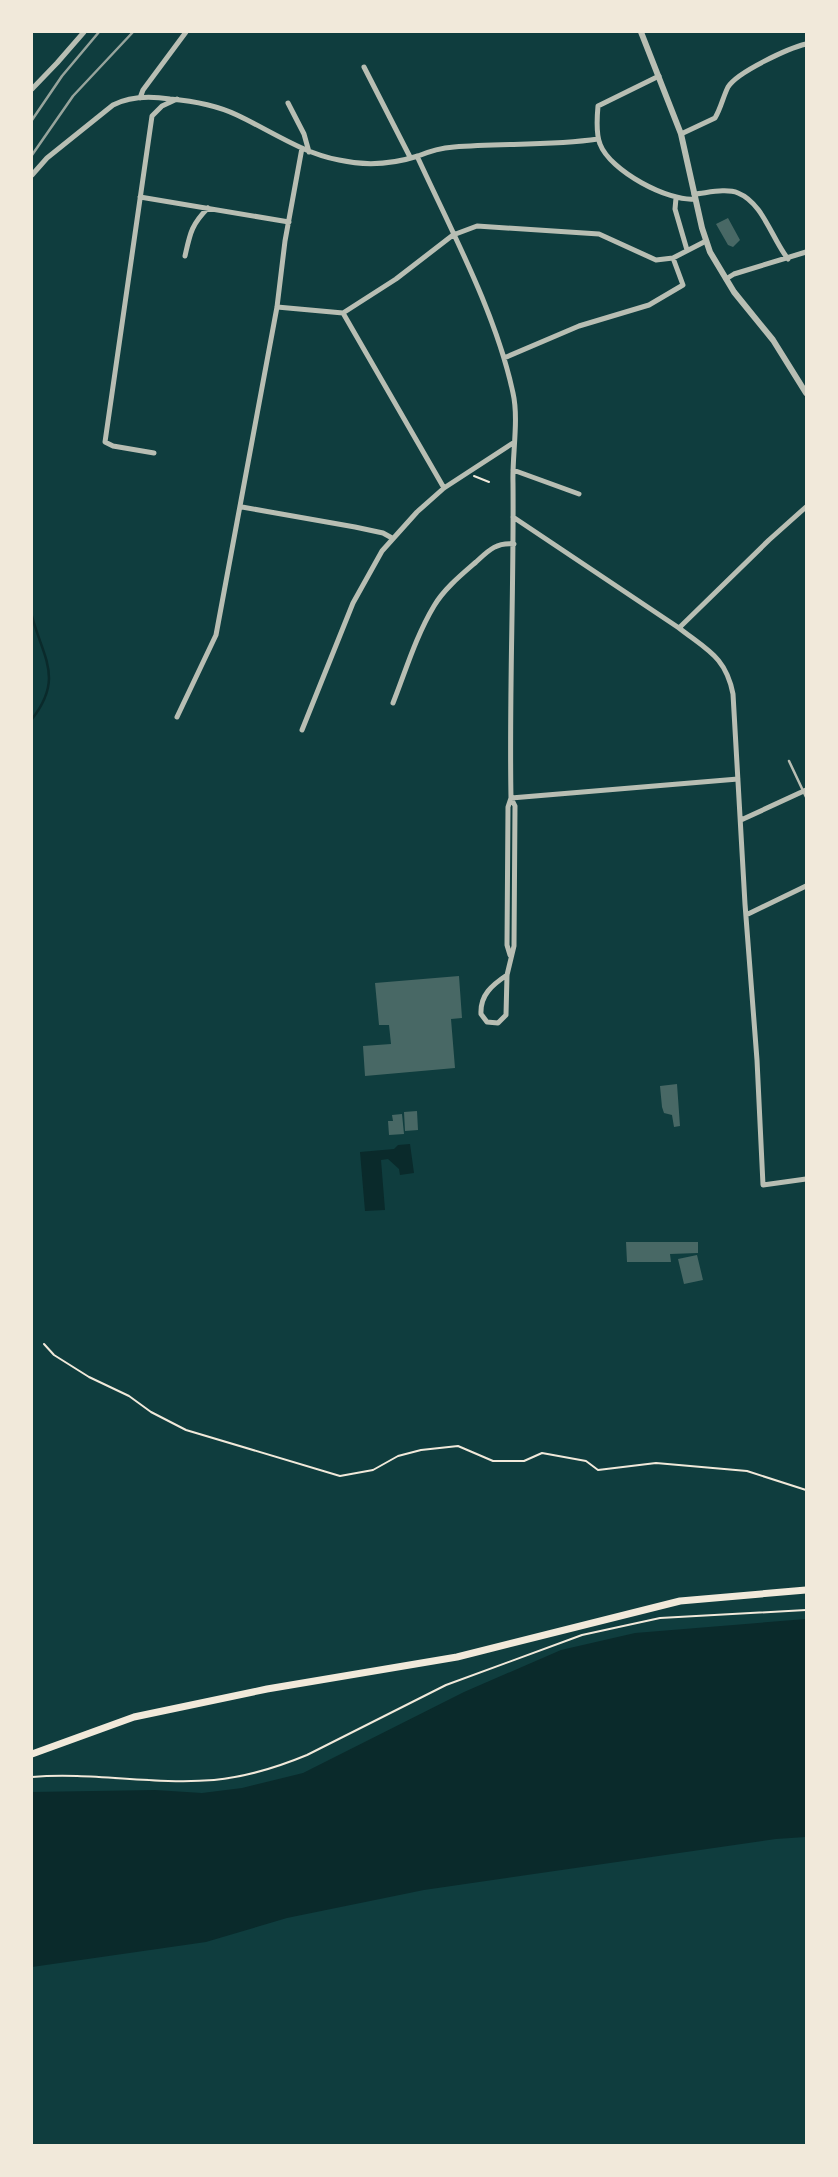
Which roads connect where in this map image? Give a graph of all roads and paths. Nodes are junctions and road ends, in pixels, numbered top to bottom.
1 (84, 32) edge
2 (186, 32) edge
3 (641, 32) edge
4 (807, 44) edge
5 (364, 67) dead end
6 (659, 76) junction
7 (32, 89) edge
8 (140, 98) junction
9 (177, 99) junction
10 (288, 103) dead end
11 (681, 134) junction
12 (598, 139) junction
13 (302, 148) junction
14 (309, 152) junction
15 (414, 157) junction
16 (32, 175) edge
17 (695, 196) junction
18 (140, 197) junction
19 (676, 198) junction
20 (208, 208) junction
21 (289, 222) junction
22 (453, 235) junction
23 (706, 241) junction
24 (687, 250) junction
25 (807, 252) edge
26 (185, 256) dead end
27 (673, 258) junction
28 (788, 259) junction
29 (726, 279) junction
30 (277, 307) junction
31 (342, 313) junction
32 (504, 358) junction
33 (807, 393) edge
34 (513, 443) junction
35 (154, 453) dead end
36 (513, 470) junction
37 (466, 472) junction
38 (489, 482) dead end
39 (444, 488) junction
40 (579, 494) dead end
41 (242, 507) junction
42 (807, 507) edge
43 (513, 517) junction
44 (392, 538) junction
45 (513, 544) junction
46 (679, 628) junction
47 (393, 703) dead end
48 (177, 717) dead end
49 (302, 730) dead end
50 (789, 761) dead end
51 (738, 779) junction
52 (806, 793) edge
53 (511, 798) junction
54 (741, 820) junction
55 (807, 886) edge
56 (746, 915) junction
57 (507, 975) junction
58 (807, 1179) edge
59 (44, 1344) dead end
60 (807, 1490) edge
61 (807, 1590) edge
62 (807, 1611) edge
63 (32, 1754) edge
64 (32, 1777) edge

1 - 7 street
2 - 8 street
3 - 6 street
4 - 11 street
5 - 15 street
6 - 11 street
6 - 12 street
8 - 9 street
8 - 16 street
9 - 13 street
9 - 18 street
10 - 14 street
11 - 17 street
12 - 15 street
12 - 19 street
13 - 14 street
13 - 21 street
14 - 15 street
15 - 22 street
17 - 19 street
17 - 23 street
17 - 28 street
18 - 20 street
18 - 35 street
19 - 24 street
20 - 21 street
20 - 26 street
21 - 30 street
22 - 27 street
22 - 31 street
22 - 32 street
23 - 24 street
23 - 29 street
24 - 27 street
25 - 28 street
27 - 32 street
28 - 29 street
29 - 33 street
30 - 31 street
30 - 41 street
31 - 39 street
32 - 34 street
34 - 36 street
34 - 37 street
36 - 40 street
36 - 43 street
37 - 38 path
37 - 39 street
39 - 44 street
41 - 44 street
41 - 48 street
42 - 46 street
43 - 45 street
43 - 46 street
44 - 49 street
45 - 47 street
45 - 53 street
46 - 51 street
50 - 52 lane
51 - 53 street
51 - 54 street
52 - 54 street
53 - 57 street
54 - 56 street
55 - 56 street
56 - 58 street
57 - 57 street
59 - 60 path
61 - 63 main road
62 - 64 path

